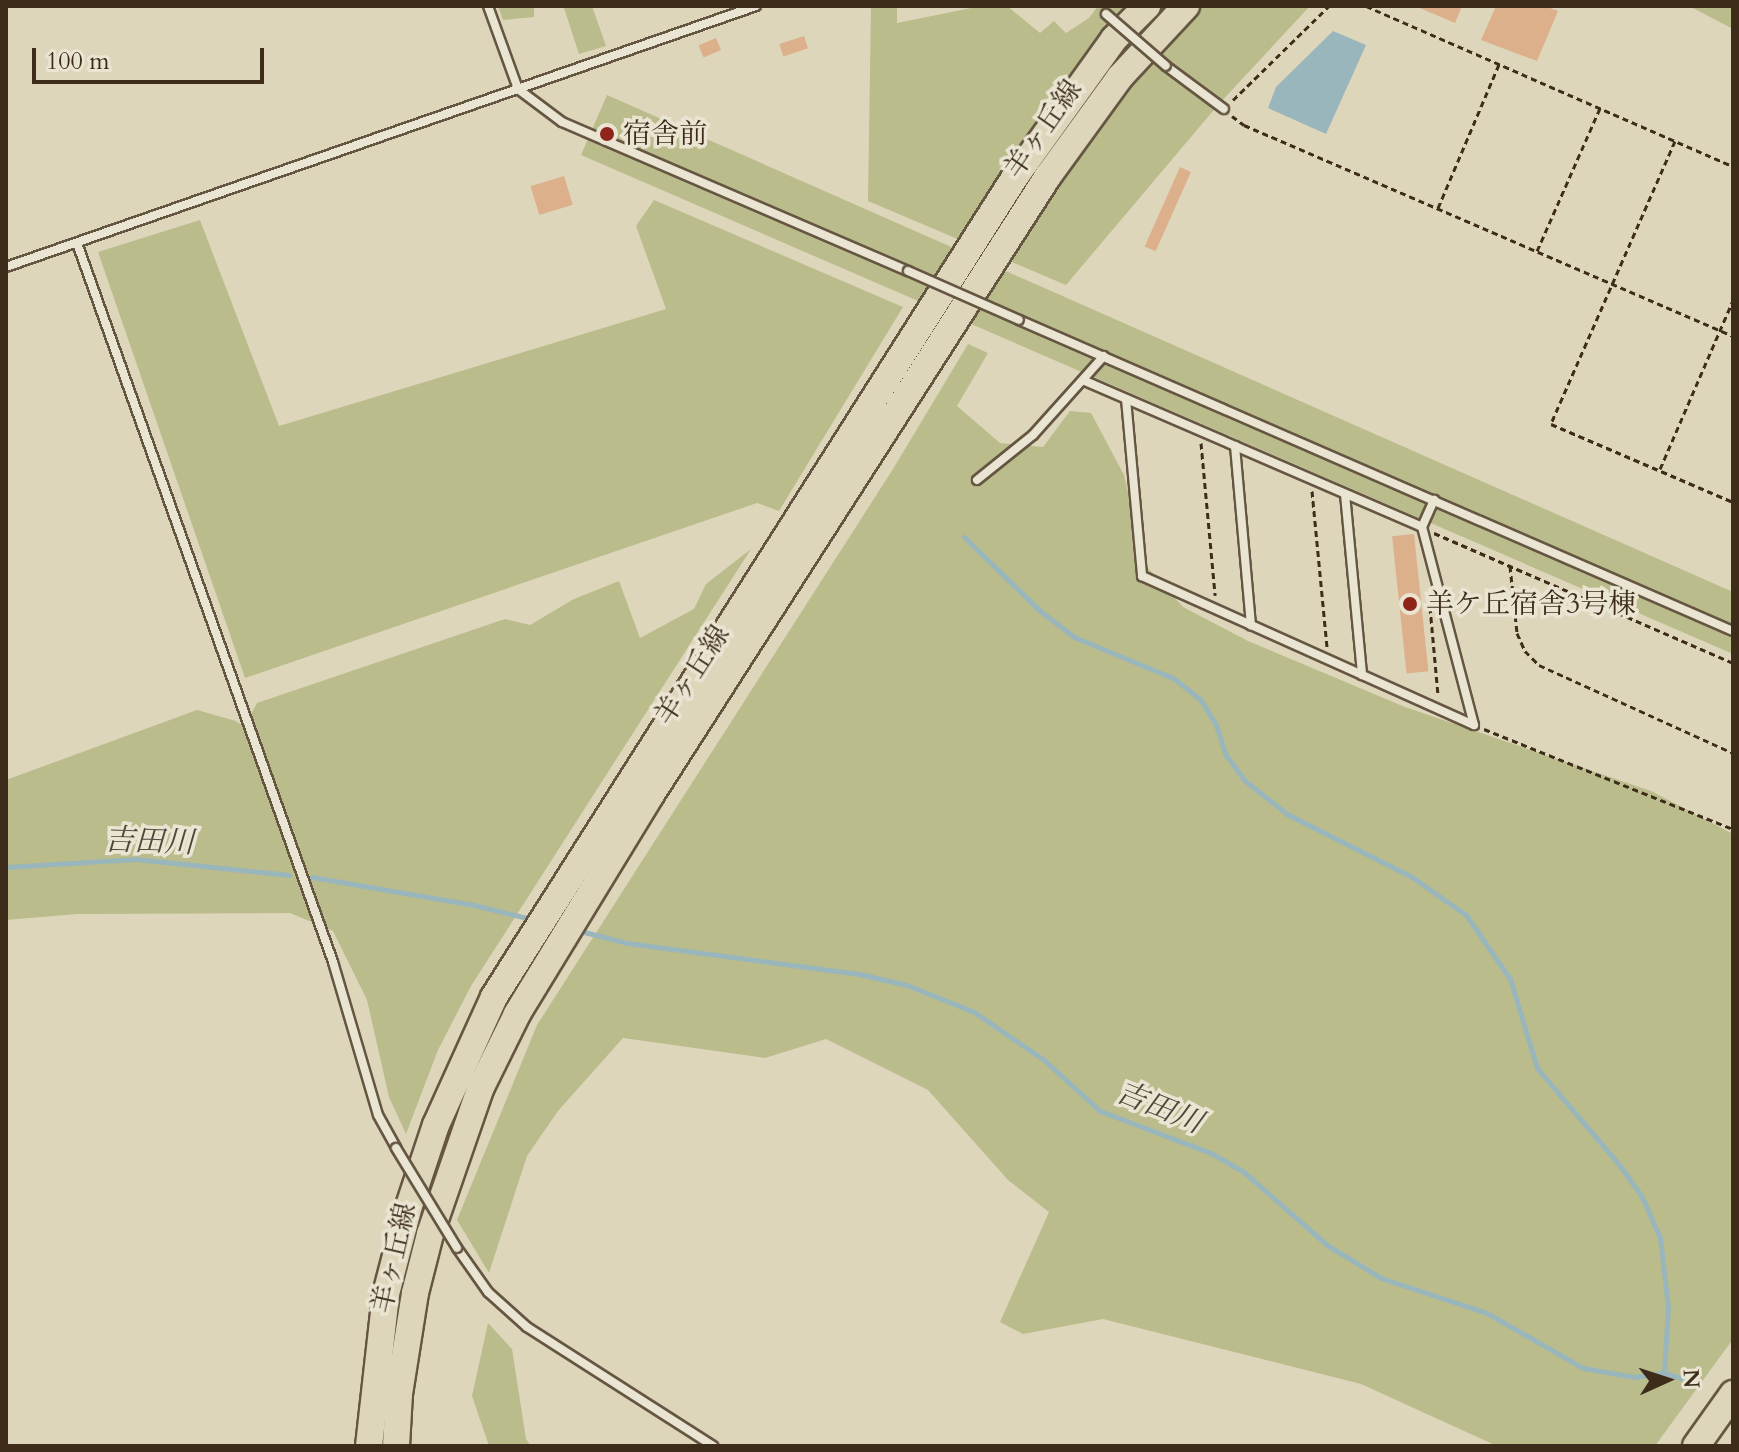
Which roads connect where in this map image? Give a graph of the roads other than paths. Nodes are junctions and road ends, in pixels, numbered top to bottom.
1 (488, 6) edge
2 (756, 6) edge
3 (1097, 6) edge
4 (1147, 6) edge
5 (1186, 6) edge
6 (518, 89) junction
7 (1224, 109) road end
8 (77, 243) junction
9 (6, 267) edge
10 (1104, 356) junction
11 (1085, 381) junction
12 (1126, 399) junction
13 (1235, 446) junction
14 (977, 480) dead end
15 (1345, 494) dead end
16 (1434, 500) junction
17 (1422, 527) junction
18 (1251, 625) junction
19 (1733, 631) edge
20 (1362, 675) junction
21 (1733, 1394) edge
22 (369, 1446) edge
23 (396, 1446) edge
24 (713, 1446) edge
25 (1696, 1446) edge

1 - 6 lane
2 - 6 lane
3 - 7 lane, bridge
4 - 22 main road, 羊ヶ丘線
5 - 23 main road, 羊ヶ丘線
6 - 8 lane
6 - 10 lane, bridge
8 - 9 lane
8 - 24 lane, bridge
10 - 11 lane
10 - 16 lane
11 - 12 lane
11 - 14 lane
12 - 13 lane
12 - 18 lane
13 - 17 lane
13 - 18 lane
15 - 20 lane
16 - 17 lane
16 - 19 lane
17 - 20 lane
18 - 20 lane
21 - 25 main road

